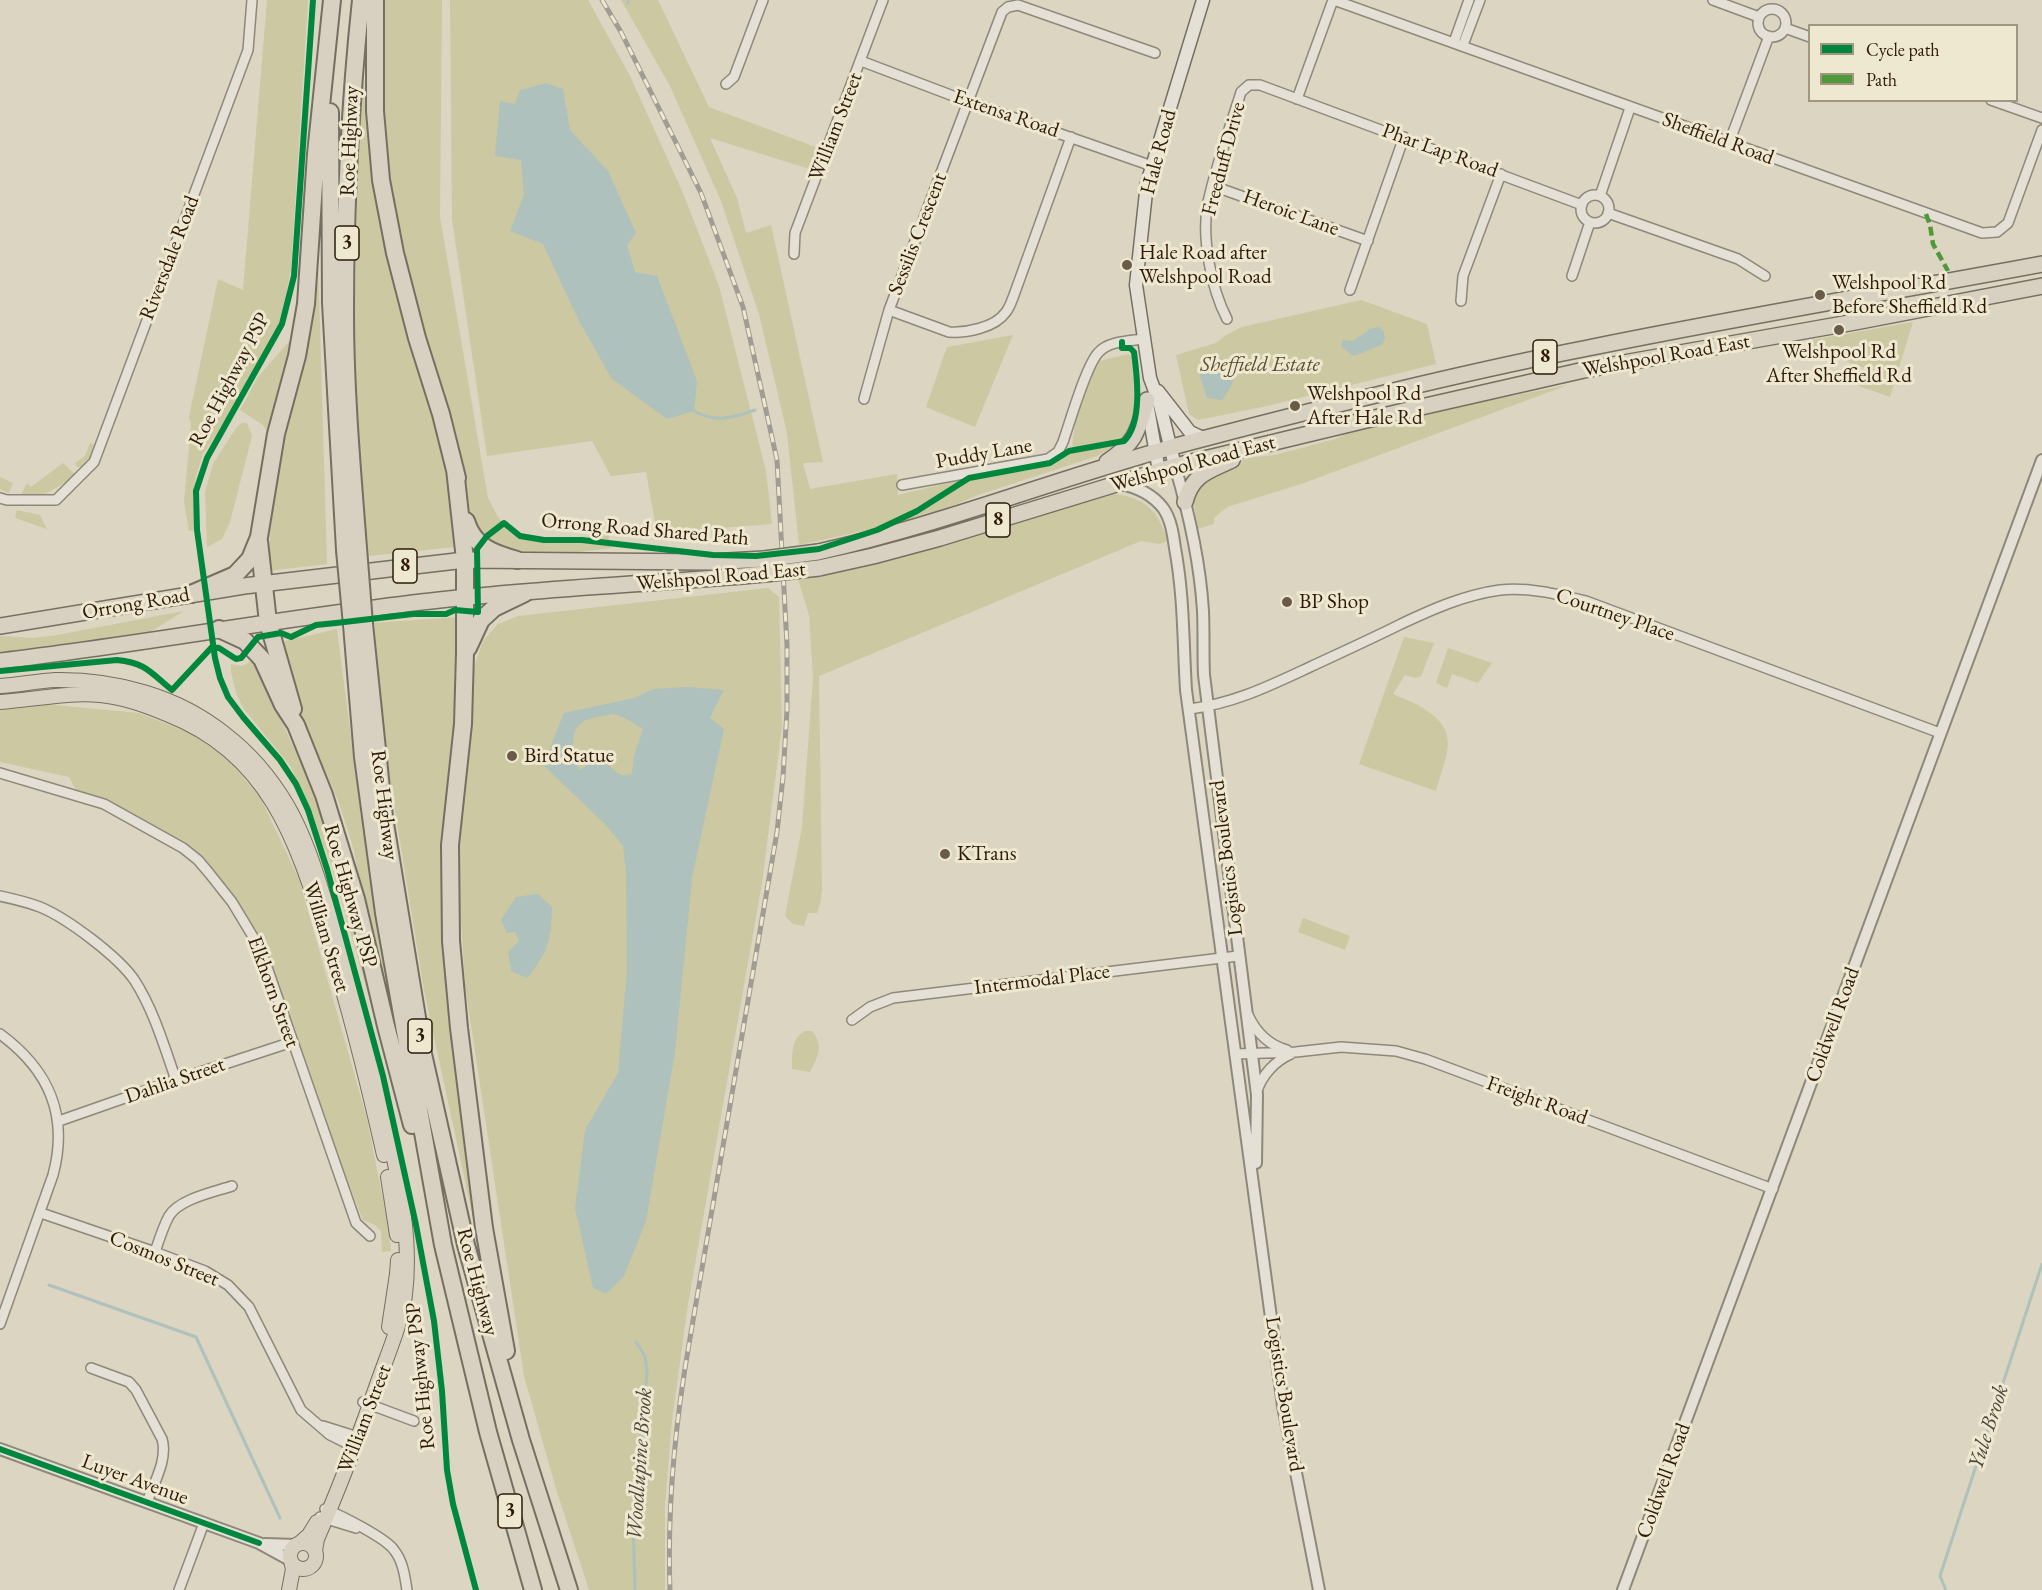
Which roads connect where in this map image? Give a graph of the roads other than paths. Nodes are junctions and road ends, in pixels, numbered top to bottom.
1 (252, 0) edge
2 (333, 0) edge
3 (361, 0) edge
4 (375, 0) edge
5 (763, 0) edge
6 (883, 0) edge
7 (1203, 0) edge
8 (1333, 0) edge
9 (1713, 0) edge
10 (1781, 0) edge
11 (1474, 2) edge
12 (1777, 10) junction
13 (1760, 17) junction
14 (1785, 28) junction
15 (1769, 36) junction
16 (1808, 37) edge
17 (1458, 43) junction
18 (1155, 53) dead end
19 (861, 61) junction
20 (726, 84) dead end
21 (1297, 99) junction
22 (969, 102) junction
23 (1997, 102) edge
24 (1630, 108) junction
25 (2042, 118) edge
26 (2042, 130) edge
27 (1071, 137) junction
28 (1404, 137) junction
29 (1729, 143) junction
30 (1152, 166) junction
31 (1501, 174) junction
32 (1213, 186) junction
33 (1600, 196) junction
34 (1582, 205) junction
35 (1608, 213) junction
36 (1590, 222) junction
37 (1368, 241) junction
38 (794, 254) dead end
39 (2042, 264) edge
40 (1572, 276) dead end
41 (1765, 276) dead end
42 (2042, 286) edge
43 (1350, 290) dead end
44 (1461, 301) dead end
45 (889, 310) junction
46 (1227, 319) dead end
47 (1143, 339) junction
48 (1150, 388) junction
49 (864, 399) dead end
50 (1352, 424) junction
51 (1203, 438) junction
52 (1170, 448) junction
53 (1155, 452) junction
54 (2042, 460) edge
55 (1175, 466) junction
56 (455, 469) junction
57 (1094, 470) junction
58 (1160, 471) junction
59 (1114, 484) junction
60 (902, 485) dead end
61 (0, 498) edge
62 (1185, 502) junction
63 (259, 537) junction
64 (352, 549) junction
65 (465, 560) junction
66 (517, 560) junction
67 (818, 560) junction
68 (765, 567) junction
69 (344, 573) joint
70 (262, 583) junction
71 (525, 593) junction
72 (191, 594) junction
73 (465, 598) junction
74 (352, 620) junction
75 (268, 622) junction
76 (0, 626) edge
77 (219, 629) junction
78 (465, 653) junction
79 (0, 661) edge
80 (0, 686) edge
81 (0, 702) edge
82 (1209, 707) junction
83 (1190, 709) junction
84 (296, 725) junction
85 (1940, 733) junction
86 (0, 773) edge
87 (0, 896) edge
88 (1238, 956) junction
89 (1223, 959) junction
90 (1244, 1001) junction
91 (852, 1020) dead end
92 (0, 1034) edge
93 (292, 1042) junction
94 (1251, 1052) junction
95 (1296, 1052) junction
96 (1235, 1054) junction
97 (176, 1080) junction
98 (1256, 1094) junction
99 (59, 1122) junction
100 (232, 1186) dead end
101 (1773, 1189) junction
102 (1256, 1196) junction
103 (41, 1214) junction
104 (370, 1236) dead end
105 (443, 1245) junction
106 (155, 1252) junction
107 (0, 1324) edge
108 (91, 1368) dead end
109 (366, 1403) junction
110 (414, 1421) dead end
111 (353, 1440) junction
112 (521, 1440) junction
113 (0, 1449) edge
114 (147, 1502) junction
115 (324, 1514) junction
116 (204, 1523) junction
117 (259, 1543) junction
118 (298, 1544) junction
119 (315, 1551) junction
120 (291, 1561) junction
121 (306, 1569) junction
122 (179, 1590) edge
123 (289, 1590) edge
124 (298, 1590) edge
125 (407, 1590) edge
126 (533, 1590) edge
127 (569, 1590) edge
128 (1319, 1590) edge
129 (1623, 1590) edge

1 - 61 street, Riversdale Road
2 - 63 highway
2 - 64 highway, Roe Highway / 3
3 - 64 highway, Roe Highway / 3
4 - 56 highway
5 - 20 street
6 - 19 street, William Street
7 - 30 main road, Hale Road
8 - 17 street, Sheffield Road
8 - 21 street
9 - 13 street
10 - 12 street
11 - 17 street
12 - 13 street
12 - 14 street
13 - 15 street
14 - 15 street
14 - 16 street
15 - 29 street
17 - 24 street, Sheffield Road
18 - 22 street, Sessilis Crescent
19 - 22 street, Extensa Road
19 - 38 street, William Street
21 - 28 street, Phar Lap Road
21 - 32 street, Freeduff Drive
22 - 27 street, Extensa Road
22 - 45 street, Sessilis Crescent
23 - 25 street
24 - 29 street, Sheffield Road
24 - 33 street
26 - 29 street, Sheffield Road
27 - 30 street, Extensa Road
27 - 45 street, Sessilis Crescent
28 - 31 street, Phar Lap Road
28 - 37 street
30 - 47 main road, Hale Road
31 - 34 street, Phar Lap Road
31 - 44 street
32 - 37 street, Heroic Lane
32 - 46 street, Freeduff Drive
33 - 34 street
33 - 35 street
34 - 36 street
35 - 36 street
35 - 41 street
36 - 40 street
37 - 43 street
39 - 51 highway, Welshpool Road East / 8
42 - 50 highway, Welshpool Road East / 8
45 - 49 street
47 - 48 main road, Hale Road
47 - 60 street, Puddy Lane
48 - 51 main road
48 - 52 main road, Hale Road
48 - 53 main road, Hale Road
48 - 57 highway
50 - 55 highway, Welshpool Road East / 8
50 - 62 highway, 8
51 - 52 highway, Welshpool Road East / 8
52 - 53 highway, Welshpool Road East / 8
52 - 55 main road, Hale Road
53 - 57 highway, Welshpool Road East / 8
53 - 58 main road, Hale Road
54 - 85 street, Coldwell Road
55 - 58 highway, Welshpool Road East / 8
55 - 62 street, Logistics Boulevard
56 - 65 highway
56 - 66 highway
57 - 67 highway, Welshpool Road East / 8
58 - 59 highway, Welshpool Road East / 8
59 - 67 highway, Welshpool Road East / 8
59 - 83 street, Logistics Boulevard
62 - 82 street, Logistics Boulevard
63 - 70 highway
63 - 72 highway
64 - 74 highway, Roe Highway / 3, bridge
65 - 66 highway, Welshpool Road East / 8
65 - 69 highway, Welshpool Road East / 8
65 - 73 highway
66 - 68 highway, Welshpool Road East / 8
67 - 68 highway, Welshpool Road East / 8, bridge
68 - 71 highway, Welshpool Road East / 8
69 - 70 highway, Orrong Road / 8
70 - 72 highway, Orrong Road / 8
70 - 75 highway
71 - 73 highway, Welshpool Road East / 8
71 - 78 highway
72 - 76 highway, Orrong Road / 8
73 - 74 highway, Welshpool Road East / 8
73 - 78 highway
74 - 75 highway, Orrong Road / 8
74 - 105 highway, Roe Highway / 3
74 - 112 highway, Roe Highway / 3
75 - 77 highway, Orrong Road / 8
75 - 84 highway
77 - 79 highway, Orrong Road / 8
77 - 84 highway
78 - 112 highway
80 - 109 main road, William Street
81 - 109 main road, William Street
82 - 83 street, Courtney Place
82 - 85 street, Courtney Place
82 - 88 street, Logistics Boulevard
83 - 89 street, Logistics Boulevard
84 - 105 highway
85 - 101 street, Coldwell Road
86 - 93 street, Elkhorn Street
87 - 97 street
88 - 89 street, Intermodal Place
88 - 90 street, Logistics Boulevard
89 - 91 street, Intermodal Place
89 - 96 street, Logistics Boulevard
90 - 94 street, Logistics Boulevard
90 - 95 street, Freight Road
92 - 99 street
93 - 97 street, Dahlia Street
93 - 104 street, Elkhorn Street
94 - 95 street, Freight Road
94 - 96 street, Freight Road
94 - 98 street, Logistics Boulevard
95 - 98 street, Freight Road
95 - 101 street, Freight Road
96 - 102 street, Logistics Boulevard
97 - 99 street, Dahlia Street
98 - 102 street, Logistics Boulevard
99 - 103 street
100 - 106 street
101 - 129 street, Coldwell Road
102 - 128 street, Logistics Boulevard
103 - 106 street, Cosmos Street
103 - 107 street
105 - 126 highway, Roe Highway / 3
106 - 111 street, Cosmos Street
108 - 114 street
109 - 110 street
109 - 111 main road, William Street
111 - 115 main road, William Street
112 - 127 highway, Roe Highway / 3
113 - 114 street, Luyer Avenue
114 - 116 street, Luyer Avenue
115 - 118 main road, William Street
115 - 119 main road, William Street
115 - 125 street
116 - 117 street, Luyer Avenue
116 - 122 street
117 - 118 street, Luyer Avenue
117 - 120 street, Luyer Avenue
118 - 119 main road
118 - 120 main road
119 - 121 main road
120 - 121 main road
120 - 123 main road
121 - 124 main road

